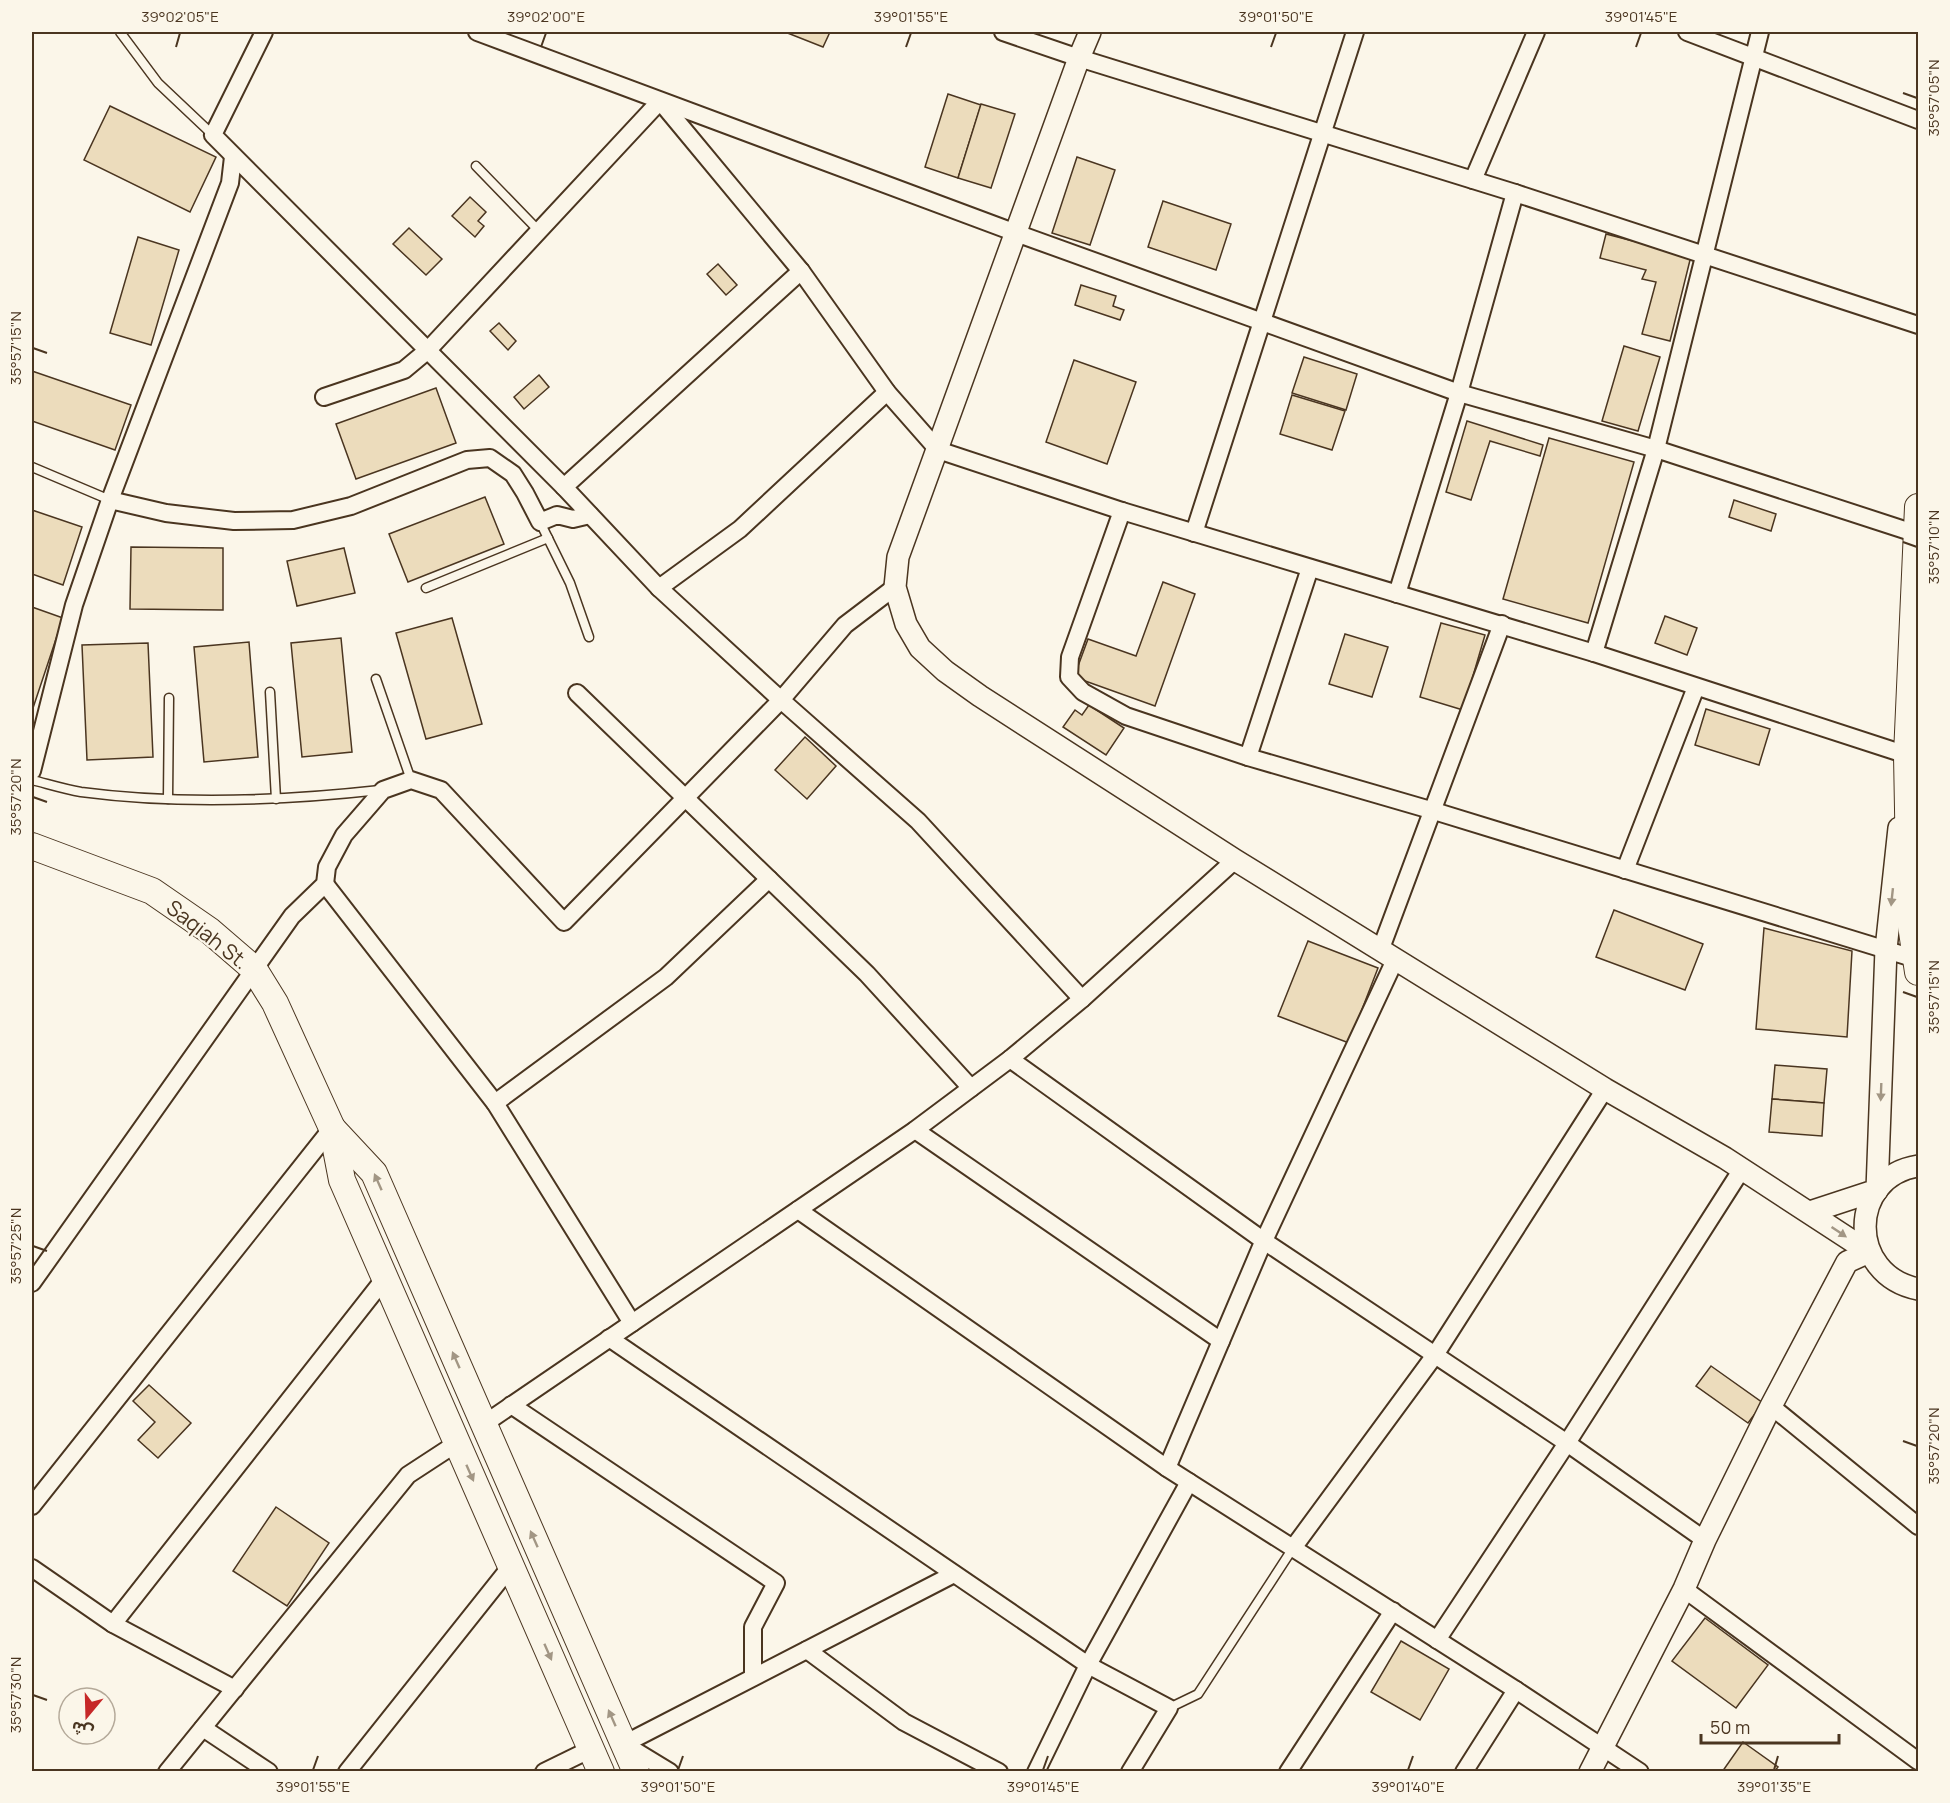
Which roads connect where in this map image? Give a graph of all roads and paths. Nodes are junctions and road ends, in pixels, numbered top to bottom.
1 (120, 32) edge
2 (264, 32) edge
3 (477, 32) edge
4 (1003, 32) edge
5 (1090, 32) edge
6 (1355, 32) edge
7 (1536, 32) edge
8 (1687, 32) edge
9 (1761, 32) edge
10 (1753, 57) junction
11 (1079, 58) junction
12 (660, 101) junction
13 (1918, 120) edge
14 (1323, 133) junction
15 (213, 135) junction
16 (233, 157) junction
17 (476, 166) dead end
18 (1473, 180) junction
19 (1515, 193) junction
20 (539, 231) junction
21 (1016, 233) junction
22 (1704, 255) junction
23 (801, 271) junction
24 (1262, 322) junction
25 (1918, 325) edge
26 (428, 350) junction
27 (886, 392) junction
28 (1460, 393) junction
29 (324, 397) dead end
30 (1656, 448) junction
31 (938, 450) junction
32 (32, 467) edge
33 (564, 487) junction
34 (110, 500) junction
35 (1918, 507) edge
36 (1122, 511) junction
37 (590, 515) junction
38 (540, 522) junction
39 (1194, 533) junction
40 (1917, 534) junction
41 (548, 538) junction
42 (1310, 568) junction
43 (895, 586) junction
44 (426, 588) dead end
45 (659, 588) junction
46 (1397, 594) junction
47 (1502, 624) junction
48 (590, 637) dead end
49 (1594, 653) junction
50 (376, 679) dead end
51 (1696, 687) junction
52 (270, 692) dead end
53 (577, 693) dead end
54 (170, 698) dead end
55 (781, 700) junction
56 (1906, 755) junction
57 (1248, 757) junction
58 (32, 771) edge
59 (32, 780) edge
60 (411, 780) junction
61 (383, 790) junction
62 (276, 798) junction
63 (686, 798) junction
64 (168, 799) junction
65 (1434, 811) junction
66 (32, 846) edge
67 (1235, 860) junction
68 (1625, 870) junction
69 (769, 879) junction
70 (325, 884) junction
71 (1886, 949) junction
72 (1388, 955) junction
73 (1917, 965) edge
74 (254, 969) junction
75 (1082, 999) junction
76 (1010, 1059) junction
77 (971, 1088) junction
78 (1605, 1089) junction
79 (495, 1103) junction
80 (332, 1128) junction
81 (915, 1130) junction
82 (1918, 1166) edge
83 (1742, 1169) junction
84 (1877, 1190) junction
85 (798, 1210) junction
86 (1810, 1212) junction
87 (1264, 1241) junction
88 (1869, 1252) junction
89 (385, 1278) junction
90 (32, 1282) edge
91 (1897, 1282) junction
92 (1918, 1289) edge
93 (1918, 1299) edge
94 (632, 1323) junction
95 (609, 1338) junction
96 (1221, 1341) junction
97 (1435, 1354) junction
98 (511, 1405) junction
99 (1771, 1406) junction
100 (484, 1424) junction
101 (457, 1443) junction
102 (1567, 1443) junction
103 (1167, 1468) junction
104 (1189, 1482) junction
105 (32, 1506) edge
106 (1918, 1526) edge
107 (1705, 1540) junction
108 (1293, 1548) junction
109 (510, 1566) junction
110 (32, 1568) edge
111 (954, 1574) junction
112 (1684, 1589) junction
113 (1393, 1611) junction
114 (113, 1624) junction
115 (1437, 1640) junction
116 (807, 1650) junction
117 (1088, 1665) junction
118 (753, 1677) junction
119 (235, 1689) junction
120 (1516, 1690) junction
121 (1168, 1708) junction
122 (203, 1728) junction
123 (624, 1744) junction
124 (1603, 1746) junction
125 (596, 1760) edge
126 (1918, 1761) edge
127 (167, 1772) edge
128 (269, 1772) edge
129 (347, 1772) edge
130 (544, 1772) edge
131 (636, 1772) edge
132 (670, 1772) edge
133 (999, 1772) edge
134 (1036, 1772) edge
135 (1130, 1772) edge
136 (1288, 1772) edge
137 (1464, 1772) edge
138 (1590, 1772) edge
139 (1640, 1772) edge

1 - 15 lane
2 - 15 street
3 - 12 street
4 - 11 street
5 - 11 street
6 - 14 street
7 - 18 street
8 - 10 street
9 - 10 street
10 - 13 street
10 - 22 street
11 - 14 street
11 - 21 street
12 - 20 street
12 - 21 street
12 - 23 street
14 - 18 street
14 - 24 street
15 - 16 street
16 - 26 street
16 - 34 street
17 - 20 lane
18 - 19 street
19 - 22 street
19 - 28 street
20 - 26 street
21 - 24 street
21 - 31 street
22 - 25 street
22 - 30 street
23 - 27 street
23 - 33 street
24 - 28 street
24 - 39 street
26 - 29 street
26 - 33 street
27 - 31 street
27 - 45 street
28 - 30 street
28 - 46 street
30 - 40 street
30 - 49 street
31 - 36 street
31 - 43 street
32 - 34 lane
33 - 37 street
34 - 38 street
34 - 58 street
35 - 40 main road
36 - 39 street
36 - 57 street
37 - 38 street
37 - 45 street
38 - 41 lane
39 - 42 street
40 - 56 main road
41 - 44 lane
41 - 48 lane
42 - 46 street
42 - 57 street
43 - 55 street
43 - 67 street
45 - 55 street
46 - 47 street
47 - 49 street
47 - 65 street
49 - 51 street
50 - 60 lane
51 - 56 street
51 - 68 street
52 - 62 lane
53 - 63 street
54 - 64 lane
55 - 63 street
55 - 75 street
56 -> 71 street
56 - 73 main road
57 - 65 street
59 - 64 lane
60 - 61 street
60 - 63 street
61 - 62 lane
61 - 70 street
62 - 64 lane
63 - 69 street
65 - 68 street
65 - 72 street
66 - 74 main road, Saqiah St.
67 - 72 street
67 - 75 street
68 - 71 street
69 - 77 street
69 - 79 street
70 - 74 street
70 - 79 street
71 - 73 street
71 -> 84 street
72 - 78 street
72 - 87 street
74 - 80 main road, Saqiah St.
74 - 90 street
75 - 76 street
76 - 77 street
76 - 87 street
77 - 81 street
78 - 83 street
78 - 97 street
79 - 94 street
80 - 89 main road
100 -> 80 main road
80 - 105 street
81 - 85 street
81 - 96 street
82 - 84 street
83 - 86 street
83 - 102 street
84 - 86 street
84 - 88 street
85 - 94 street
85 - 103 street
86 -> 88 street
87 - 96 street
87 - 97 street
88 - 91 street
88 - 99 street
89 - 101 main road
89 - 114 street
91 - 92 street
91 - 93 street
94 - 95 street
95 - 98 street
95 - 111 street
96 - 103 street
97 - 102 street
97 - 108 street
98 - 100 street
98 - 118 street
99 - 106 street
99 - 107 street
123 -> 100 main road
101 -> 109 main road
101 - 119 street
102 - 107 street
102 - 115 street
103 - 104 street
104 - 108 street
104 - 117 street
107 - 112 street
108 - 113 street
108 - 121 lane
109 -> 125 main road
109 - 129 street
110 - 114 street
111 - 116 street
111 - 117 street
112 - 124 street
112 - 126 street
113 - 115 street
113 - 136 street
114 - 119 street
115 - 120 street
116 - 118 street
116 - 133 street
117 - 121 street
117 - 134 street
118 - 123 street
119 - 122 street
120 - 124 street
120 - 137 street
121 - 135 street
122 - 127 street
122 - 128 street
123 - 131 main road
123 - 132 street
124 - 138 street
124 - 139 street
125 - 130 street

